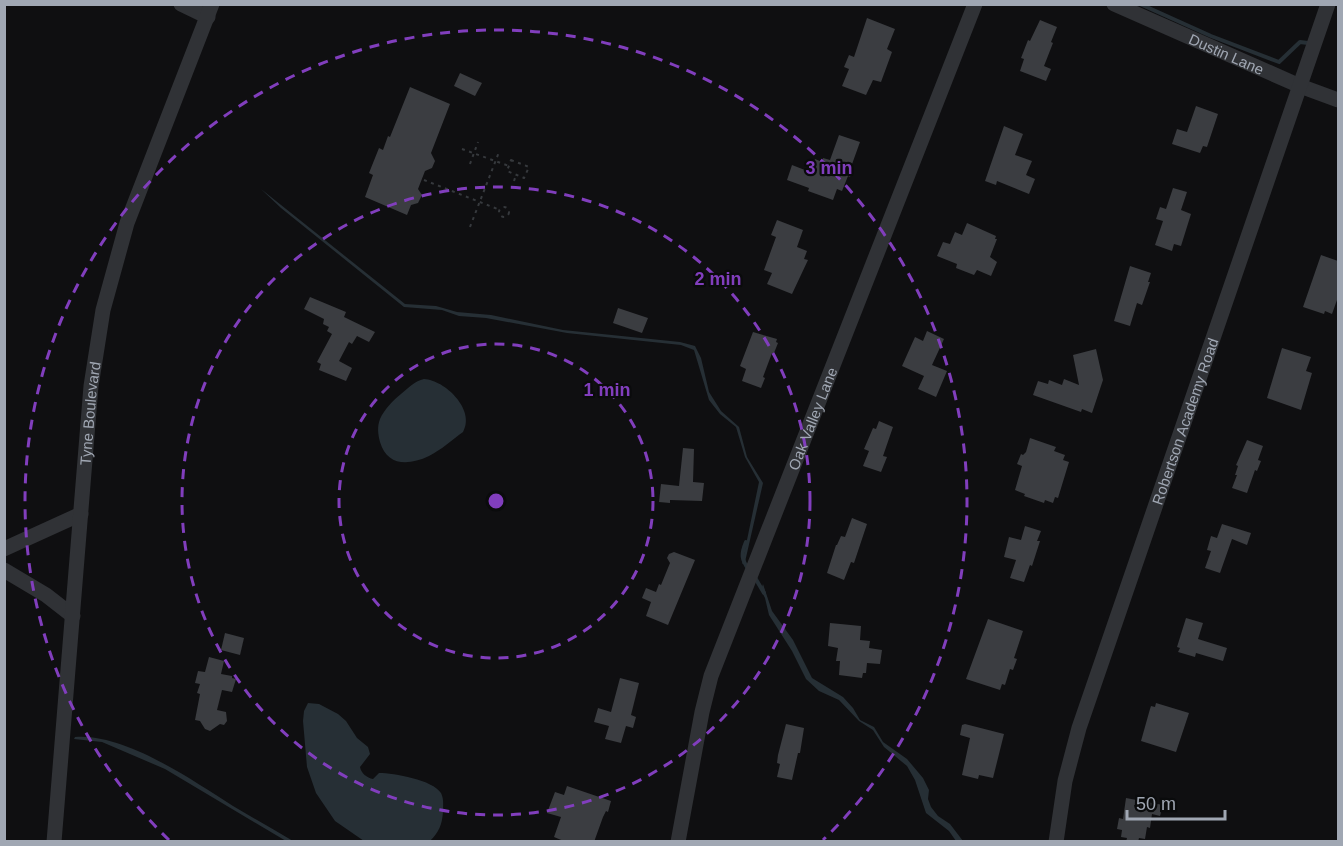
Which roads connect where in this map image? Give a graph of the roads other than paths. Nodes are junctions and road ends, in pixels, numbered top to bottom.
1 (181, 4) edge
2 (975, 4) edge
3 (1114, 4) edge
4 (1328, 4) edge
5 (210, 11) edge
6 (1300, 86) junction
7 (1338, 100) edge
8 (81, 514) junction
9 (4, 549) edge
10 (4, 570) edge
11 (73, 616) junction
12 (54, 842) edge
13 (678, 842) edge
14 (1056, 842) edge

1 - 5 street
2 - 13 street, Oak Valley Lane
3 - 6 street, Dustin Lane
4 - 6 street, Robertson Academy Road
5 - 8 street, Tyne Boulevard
6 - 7 street, Dustin Lane
6 - 14 street, Robertson Academy Road
8 - 9 street
8 - 11 street, Tyne Boulevard
10 - 11 street
11 - 12 street, Tyne Boulevard

